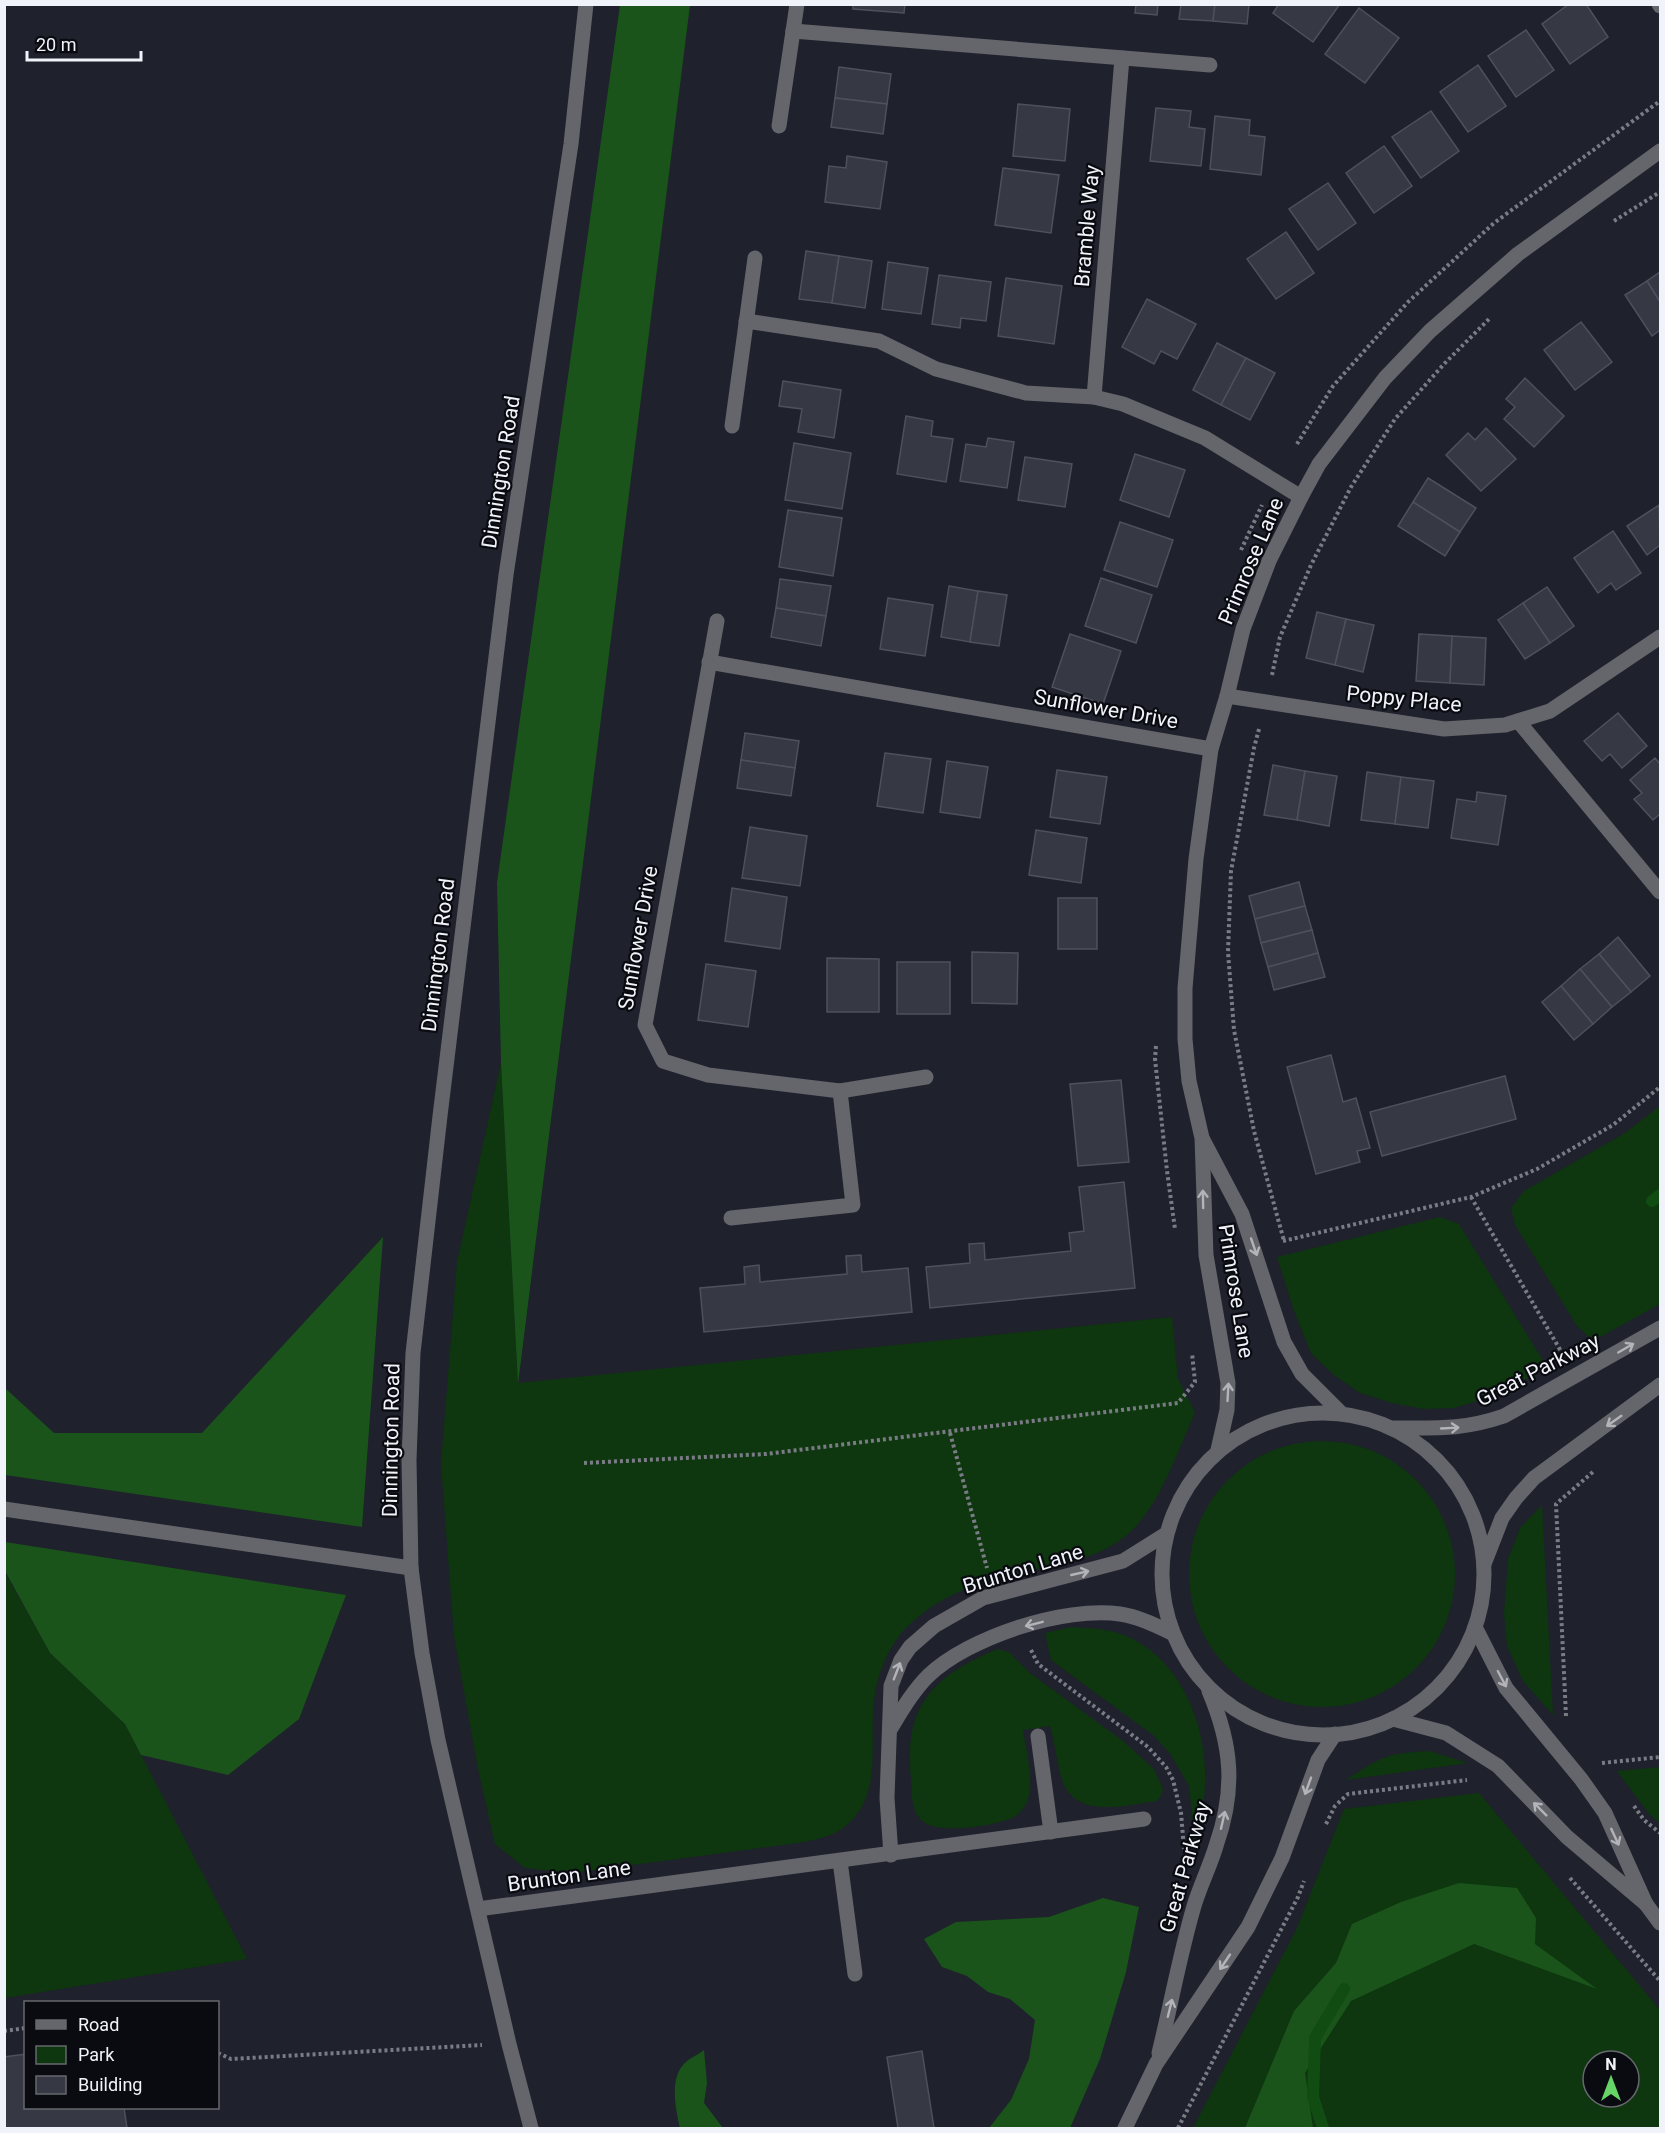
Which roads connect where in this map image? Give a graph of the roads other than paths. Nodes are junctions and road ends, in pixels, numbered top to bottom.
1 (586, 4) edge
2 (797, 4) edge
3 (793, 31) junction
4 (1122, 58) junction
5 (1210, 65) dead end
6 (779, 126) dead end
7 (1660, 151) edge
8 (755, 258) dead end
9 (746, 321) junction
10 (1094, 397) junction
11 (732, 426) dead end
12 (1300, 496) junction
13 (717, 621) dead end
14 (1660, 637) edge
15 (709, 662) junction
16 (1227, 696) junction
17 (1518, 721) junction
18 (1211, 749) junction
19 (1660, 892) edge
20 (926, 1077) dead end
21 (840, 1091) junction
22 (1202, 1138) junction
23 (731, 1218) dead end
24 (1660, 1328) edge
25 (1660, 1385) edge
26 (1341, 1413) junction
27 (1391, 1428) junction
28 (1218, 1450) junction
29 (4, 1509) edge
30 (1166, 1534) junction
31 (1484, 1565) junction
32 (411, 1568) junction
33 (1475, 1627) junction
34 (1172, 1633) junction
35 (1206, 1683) junction
36 (1393, 1719) junction
37 (891, 1728) junction
38 (1335, 1734) junction
39 (1038, 1736) dead end
40 (1144, 1819) dead end
41 (1051, 1832) junction
42 (891, 1854) junction
43 (840, 1861) junction
44 (1646, 1904) junction
45 (478, 1909) junction
46 (1659, 1917) edge
47 (855, 1974) dead end
48 (1156, 2064) junction
49 (531, 2128) edge
50 (1125, 2128) edge

1 - 32 street, Dinnington Road
2 - 3 street
3 - 4 street
3 - 6 street
4 - 5 street
4 - 10 street, Bramble Way
7 - 12 street, Primrose Lane
8 - 9 street
9 - 10 street
9 - 11 street
10 - 12 street
12 - 16 street, Primrose Lane
13 - 15 street, Sunflower Drive
14 - 17 street, Poppy Place
15 - 18 street, Sunflower Drive
15 - 21 street, Sunflower Drive
16 - 17 street, Poppy Place
16 - 18 street, Primrose Lane
17 - 19 street
18 - 22 street, Primrose Lane
20 - 21 street, Sunflower Drive
21 - 23 street
22 -> 26 street, Primrose Lane
28 -> 22 street, Primrose Lane
27 -> 24 street, Great Parkway
25 -> 31 street, Great Parkway
26 - 27 street, Great Parkway
26 - 28 street, Great Parkway
27 - 31 street, Great Parkway
28 - 30 street, Great Parkway
29 - 32 street
30 - 34 street, Great Parkway
37 -> 30 street, Brunton Lane
31 - 33 street, Great Parkway
32 - 45 street, Dinnington Road
33 - 36 street, Great Parkway
33 -> 44 street
34 - 35 street, Great Parkway
34 -> 37 street
35 - 38 street, Great Parkway
48 -> 35 street, Great Parkway
36 - 38 street, Great Parkway
44 -> 36 street
37 - 42 street, Brunton Lane
38 -> 48 street, Great Parkway
39 - 41 street
40 - 41 street, Brunton Lane
41 - 42 street, Brunton Lane
42 - 43 street, Brunton Lane
43 - 45 street, Brunton Lane
43 - 47 street
44 - 46 street
45 - 49 street
48 - 50 street, Great Parkway

